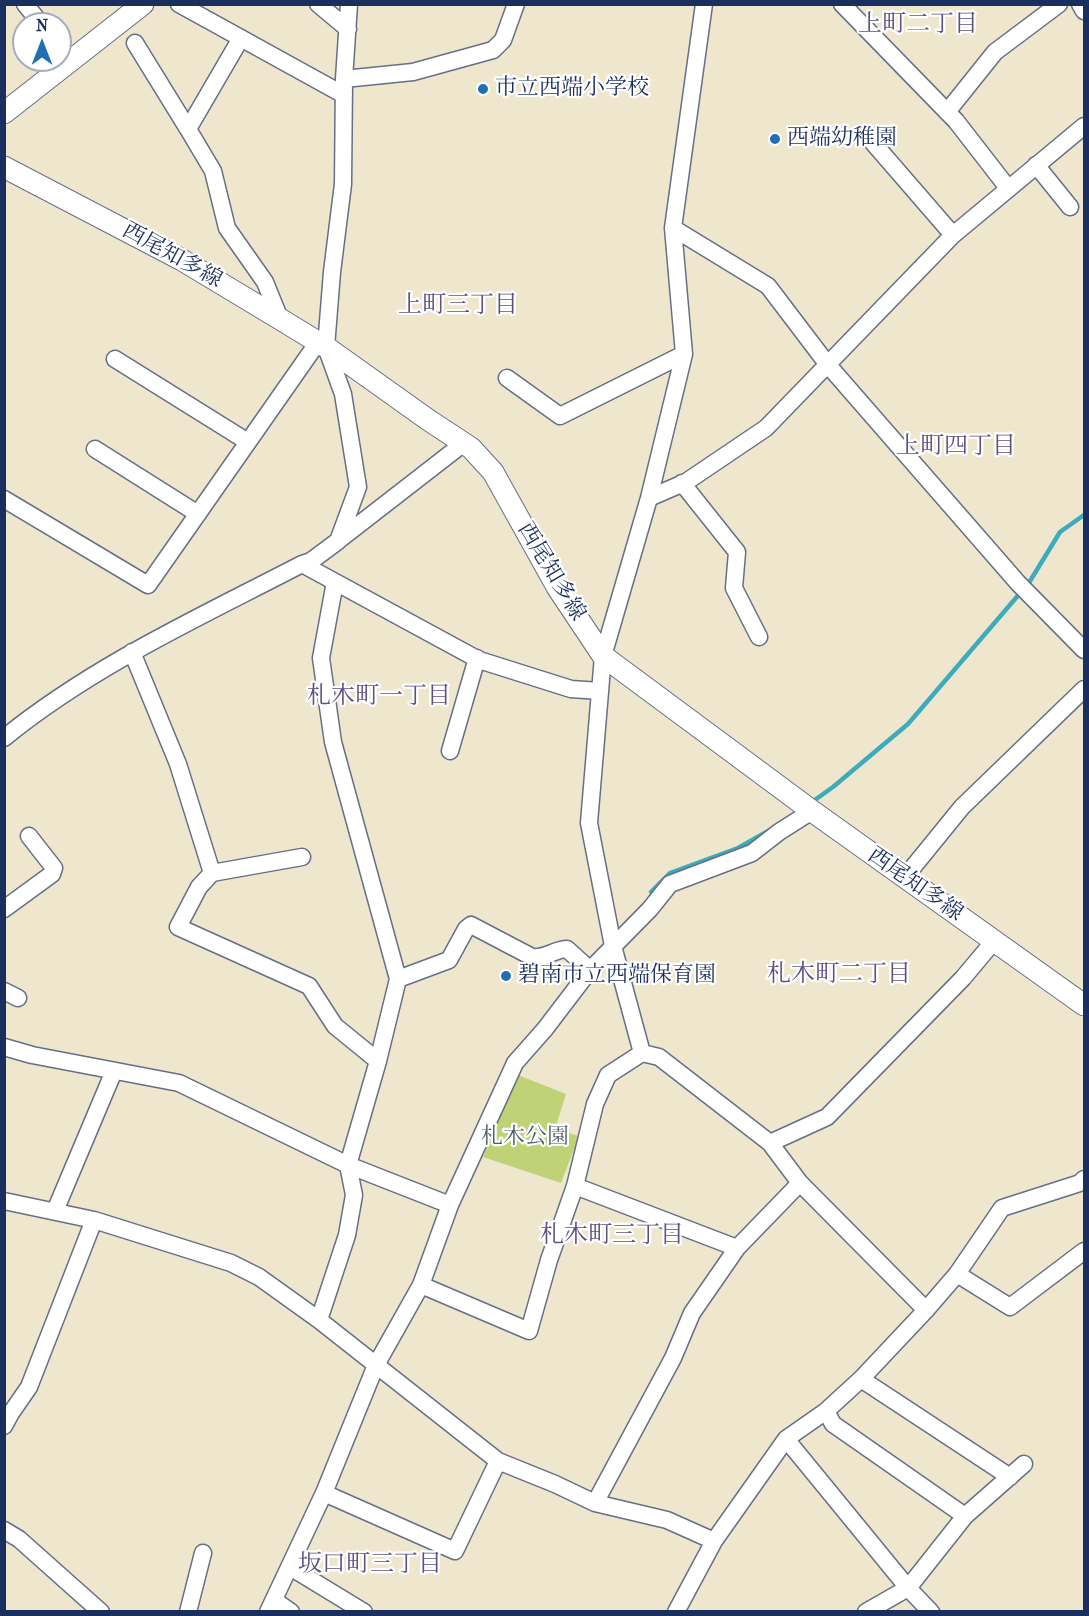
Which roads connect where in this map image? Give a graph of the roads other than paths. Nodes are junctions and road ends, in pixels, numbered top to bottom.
1 (142, 4) edge
2 (179, 4) edge
3 (318, 4) edge
4 (349, 4) edge
5 (516, 4) edge
6 (704, 4) edge
7 (842, 4) edge
8 (1059, 4) edge
9 (1080, 4) edge
10 (1084, 11) edge
11 (348, 28) junction
12 (240, 38) junction
13 (135, 43) dead end
14 (72, 50) edge
15 (47, 72) edge
16 (344, 87) junction
17 (4, 112) edge
18 (947, 112) junction
19 (1084, 126) edge
20 (188, 129) junction
21 (869, 138) dead end
22 (1036, 165) junction
23 (4, 167) edge
24 (1008, 188) junction
25 (1070, 207) dead end
26 (673, 228) junction
27 (953, 235) junction
28 (280, 319) junction
29 (322, 345) junction
30 (684, 354) junction
31 (115, 359) dead end
32 (828, 365) junction
33 (507, 378) dead end
34 (248, 441) junction
35 (464, 443) junction
36 (95, 449) dead end
37 (682, 483) junction
38 (650, 498) junction
39 (4, 499) edge
40 (198, 513) junction
41 (338, 541) junction
42 (302, 564) junction
43 (335, 582) junction
44 (759, 637) dead end
45 (1084, 650) edge
46 (132, 652) junction
47 (603, 656) junction
48 (477, 658) junction
49 (1084, 689) edge
50 (600, 691) junction
51 (4, 738) edge
52 (450, 751) dead end
53 (812, 811) junction
54 (29, 836) dead end
55 (302, 857) dead end
56 (212, 873) junction
57 (904, 878) junction
58 (4, 909) edge
59 (994, 941) junction
60 (613, 946) junction
61 (590, 970) junction
62 (398, 979) junction
63 (1084, 1005) edge
64 (4, 1047) edge
65 (642, 1053) junction
66 (378, 1061) junction
67 (114, 1071) junction
68 (770, 1143) junction
69 (348, 1165) junction
70 (800, 1183) junction
71 (1083, 1183) edge
72 (575, 1186) junction
73 (4, 1201) edge
74 (450, 1206) junction
75 (55, 1211) junction
76 (94, 1220) junction
77 (737, 1248) junction
78 (1084, 1251) edge
79 (957, 1274) junction
80 (421, 1285) junction
81 (926, 1310) junction
82 (319, 1320) junction
83 (375, 1365) junction
84 (861, 1379) junction
85 (826, 1411) junction
86 (4, 1426) edge
87 (786, 1439) junction
88 (498, 1461) junction
89 (1024, 1464) dead end
90 (1010, 1477) junction
91 (324, 1493) junction
92 (596, 1503) junction
93 (965, 1516) junction
94 (4, 1530) edge
95 (714, 1541) junction
96 (203, 1553) dead end
97 (290, 1567) junction
98 (908, 1588) junction
99 (271, 1606) edge
100 (101, 1611) edge
101 (188, 1611) edge
102 (291, 1611) edge
103 (364, 1611) edge
104 (676, 1611) edge
105 (866, 1611) edge
106 (931, 1611) edge

1 - 14 main road
2 - 12 street
3 - 11 street
4 - 11 street
5 - 16 street
6 - 26 street
7 - 18 street
8 - 18 street
9 - 10 street
11 - 16 street
12 - 16 street
12 - 20 street
13 - 20 street
15 - 17 main road
16 - 29 street
18 - 24 street
19 - 22 street
20 - 28 street
21 - 27 street
22 - 24 street
22 - 25 street
23 - 28 main road, 西尾知多線
24 - 27 street
26 - 30 street
26 - 32 street
27 - 32 street
28 - 29 main road, 西尾知多線
29 - 34 street
29 - 35 main road, 西尾知多線
29 - 41 street
30 - 33 street
30 - 38 street
31 - 34 street
32 - 37 street
32 - 45 street
34 - 40 street
35 - 41 street
35 - 47 main road, 西尾知多線
36 - 40 street
37 - 38 street
37 - 44 street
38 - 47 street
39 - 40 street
41 - 42 street
42 - 43 street
42 - 46 street
43 - 48 street
43 - 62 street
46 - 51 street
46 - 56 street
47 - 50 street
47 - 53 main road, 西尾知多線
48 - 50 street
48 - 52 street
49 - 57 street
50 - 60 street
53 - 57 main road, 西尾知多線
53 - 60 street
54 - 58 street
55 - 56 street
56 - 66 street
57 - 59 main road, 西尾知多線
59 - 63 main road, 西尾知多線
59 - 68 street
60 - 61 street
60 - 65 street
61 - 62 street
61 - 74 street
62 - 66 street
64 - 67 street
65 - 68 street
65 - 72 street
66 - 69 street
67 - 69 street
67 - 75 street
68 - 70 street
69 - 74 street
69 - 82 street
70 - 77 street
70 - 81 street
71 - 79 street
72 - 77 street
72 - 80 street
73 - 75 street
74 - 80 street
75 - 76 street
76 - 82 street
76 - 86 street
77 - 92 street
78 - 79 street
79 - 81 street
80 - 83 street
81 - 84 street
82 - 83 street
83 - 88 street
83 - 91 street
84 - 85 street
84 - 90 street
85 - 87 street
85 - 93 street
87 - 95 street
87 - 98 street
88 - 91 street
88 - 92 street
89 - 90 street
90 - 93 street
91 - 97 street
92 - 95 street
93 - 98 street
94 - 100 street
95 - 104 street
96 - 101 street
97 - 99 street
97 - 103 street
98 - 105 street
98 - 106 street
99 - 102 street

